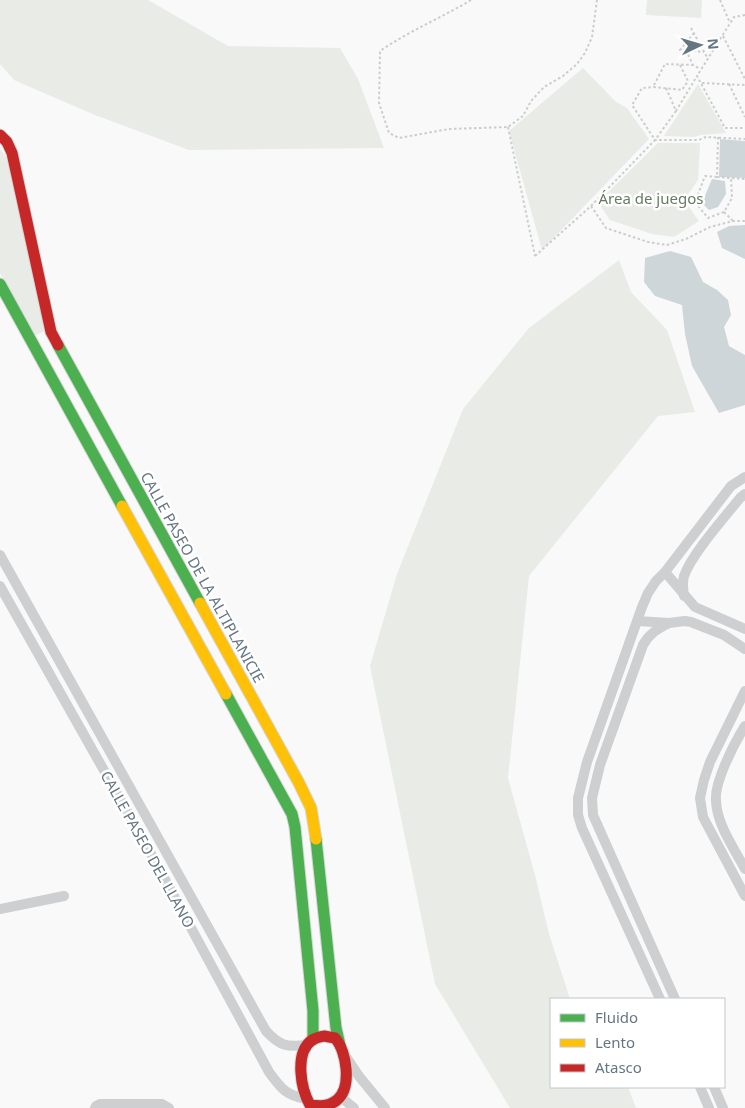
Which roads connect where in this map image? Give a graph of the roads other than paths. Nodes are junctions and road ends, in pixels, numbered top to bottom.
1 (0, 135) edge
2 (0, 284) edge
3 (51, 332) junction
4 (32, 341) junction
5 (745, 477) edge
6 (745, 494) edge
7 (0, 555) edge
8 (182, 571) junction
9 (666, 572) junction
10 (164, 580) junction
11 (0, 586) edge
12 (684, 596) junction
13 (24, 598) junction
14 (692, 604) junction
15 (11, 606) junction
16 (638, 621) junction
17 (685, 621) junction
18 (669, 624) junction
19 (745, 629) edge
20 (745, 649) edge
21 (745, 691) edge
22 (745, 726) edge
23 (299, 783) junction
24 (281, 792) junction
25 (598, 827) junction
26 (584, 833) junction
27 (163, 845) junction
28 (150, 852) junction
29 (744, 867) edge
30 (732, 872) junction
31 (64, 896) dead end
32 (745, 896) edge
33 (0, 909) edge
34 (660, 998) edge
35 (675, 998) edge
36 (310, 1042) junction
37 (341, 1048) junction
38 (700, 1088) edge
39 (714, 1088) edge
40 (338, 1103) edge
41 (309, 1104) edge
42 (95, 1108) edge
43 (169, 1108) edge
44 (354, 1108) edge
45 (385, 1108) edge
46 (710, 1108) edge
47 (723, 1108) edge

1 - 3 street, CALLE PASEO DE LA ALTIPLANICIE
2 - 4 street
3 - 4 street
3 - 8 street, CALLE PASEO DE LA ALTIPLANICIE
4 - 10 street
5 - 9 street
6 - 12 street
7 - 13 street, CALLE PASEO DEL LLANO
8 - 10 street
8 - 23 street, CALLE PASEO DE LA ALTIPLANICIE
9 - 12 street
9 - 16 street
10 - 24 street
11 - 15 street, CALLE PASEO DEL LLANO
12 - 14 street
13 - 15 street
13 - 27 street, CALLE PASEO DEL LLANO
14 - 17 street
14 - 19 street
15 - 28 street, CALLE PASEO DEL LLANO
16 - 18 street
16 - 26 street
17 - 18 street
17 - 20 street
18 - 25 street
21 - 30 street
22 - 29 street
23 - 24 street
23 - 37 street, CALLE PASEO DE LA ALTIPLANICIE
24 - 36 street
25 - 26 street
25 - 35 street
26 - 34 street
27 - 28 street
27 - 36 street, CALLE PASEO DEL LLANO
28 - 41 street, CALLE PASEO DEL LLANO
29 - 30 street
30 - 32 street
31 - 33 street
36 - 37 street
36 - 41 street
37 - 40 street
37 - 45 street
38 - 46 street
39 - 47 street
40 - 41 street
40 - 44 street
42 - 43 street

